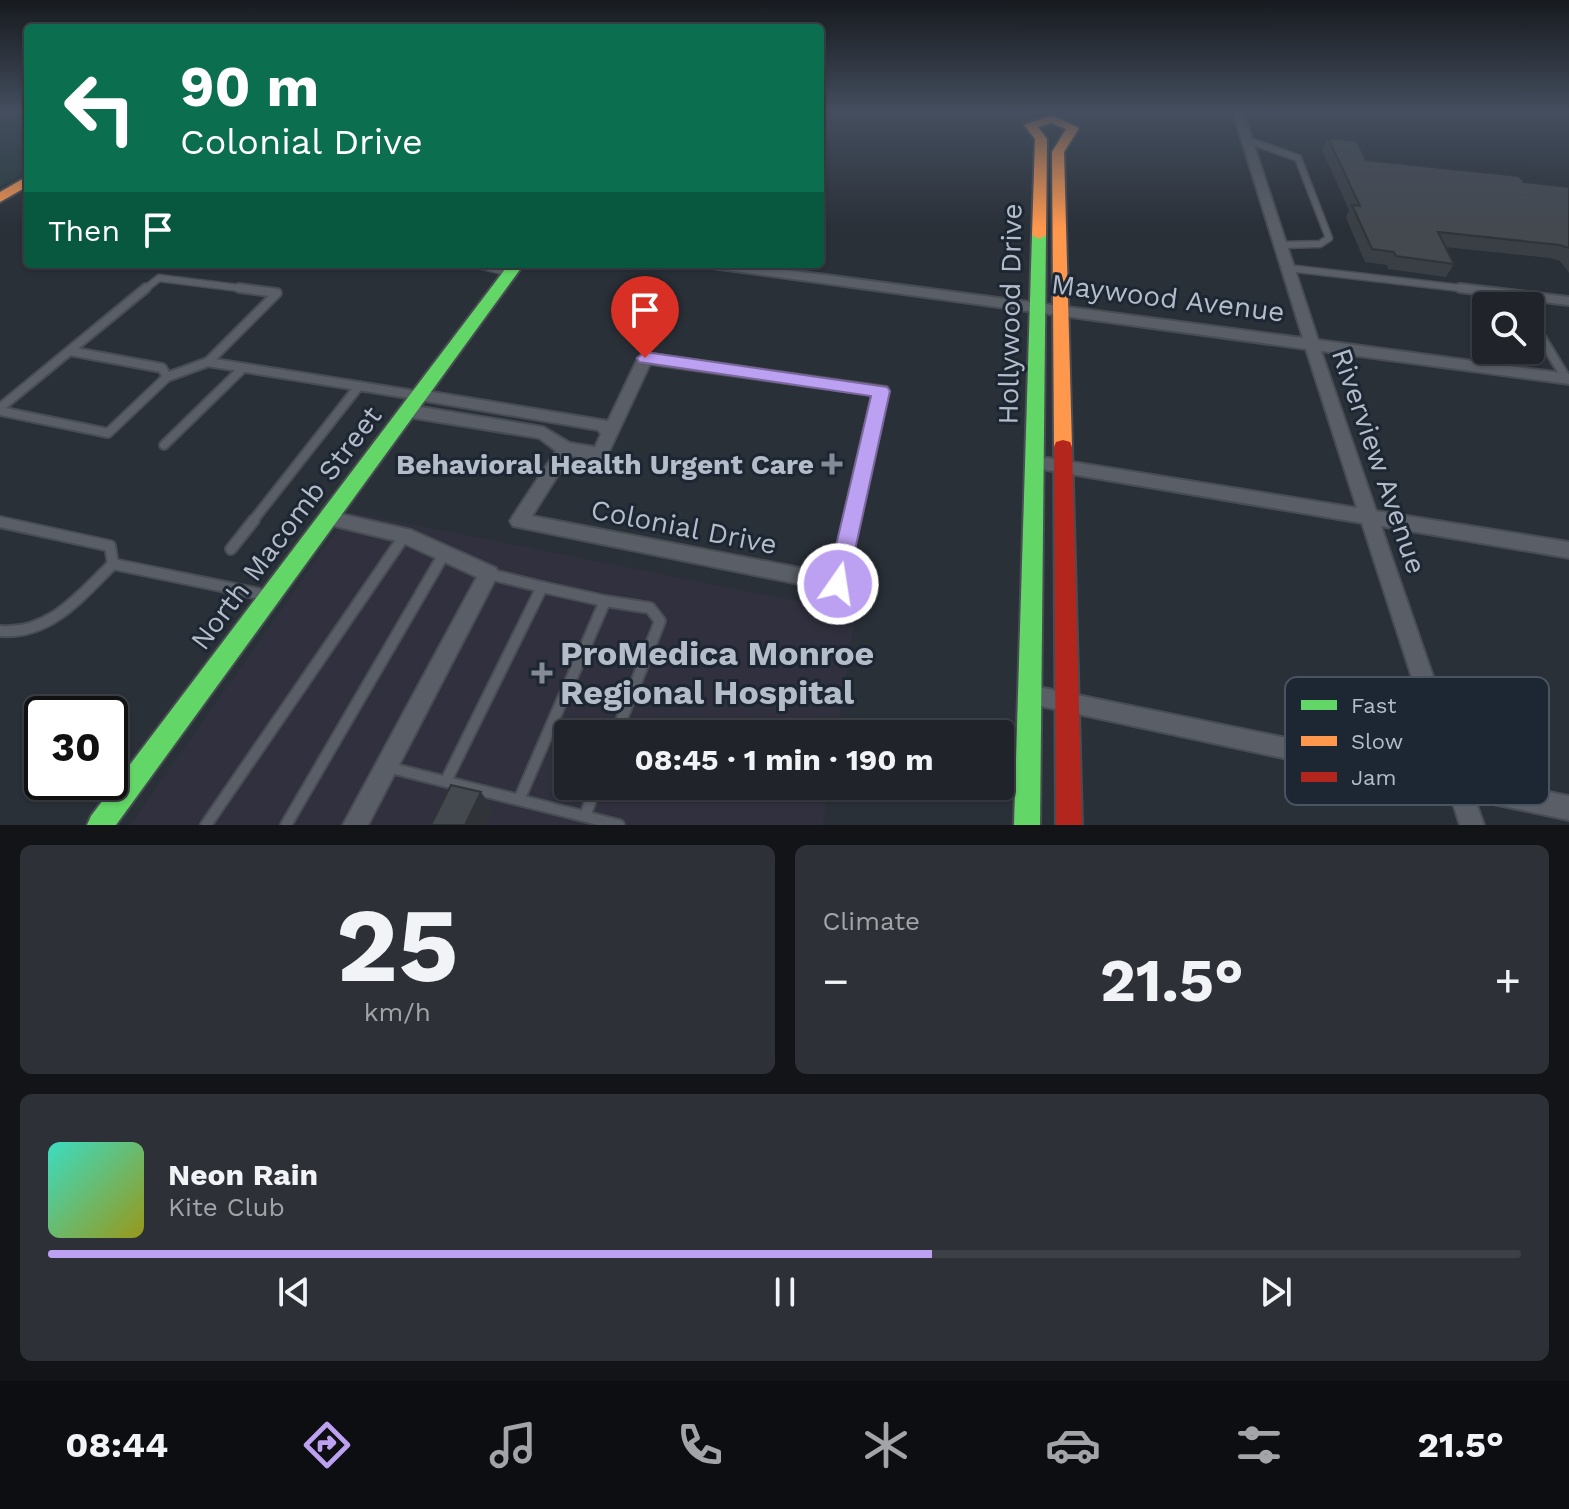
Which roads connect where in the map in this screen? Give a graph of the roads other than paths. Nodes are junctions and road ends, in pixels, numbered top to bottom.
1 (1041, 150) edge
2 (1059, 150) edge
3 (1250, 150) edge
4 (1277, 150) edge
5 (24, 183) edge
6 (0, 198) edge
7 (1281, 245) junction
8 (514, 268) edge
9 (742, 268) edge
10 (1288, 268) junction
11 (1498, 292) edge
12 (1544, 298) edge
13 (1569, 301) edge
14 (1038, 307) junction
15 (1062, 311) junction
16 (1544, 341) edge
17 (1311, 342) junction
18 (70, 351) junction
19 (208, 362) junction
20 (243, 368) junction
21 (167, 377) junction
22 (1568, 380) edge
23 (359, 386) junction
24 (420, 395) junction
25 (0, 409) edge
26 (408, 411) junction
27 (610, 434) junction
28 (164, 445) dead end
29 (566, 449) junction
30 (1035, 462) junction
31 (1061, 467) junction
32 (1371, 515) junction
33 (328, 518) junction
34 (0, 522) edge
35 (405, 535) junction
36 (231, 549) dead end
37 (1569, 550) edge
38 (444, 554) junction
39 (113, 564) junction
40 (489, 574) junction
41 (542, 587) junction
42 (270, 596) junction
43 (605, 601) junction
44 (0, 631) edge
45 (1424, 677) edge
46 (1029, 695) junction
47 (1066, 704) junction
48 (621, 720) edge
49 (1285, 750) edge
50 (386, 766) junction
51 (446, 781) junction
52 (519, 800) junction
53 (591, 800) edge
54 (1549, 804) edge
55 (1466, 805) edge
56 (1569, 808) edge
57 (585, 816) junction
58 (100, 825) edge
59 (206, 825) edge
60 (286, 825) edge
61 (355, 825) edge
62 (619, 825) edge
63 (1027, 825) edge
64 (1069, 825) edge
65 (1472, 825) edge

1 - 14 street, Hollywood Drive
2 - 15 street, Hollywood Drive
3 - 7 street, Riverview Avenue
4 - 7 lane
5 - 6 street
7 - 10 street, Riverview Avenue
8 - 24 street, North Macomb Street
9 - 14 street, Maywood Avenue
10 - 11 lane
10 - 17 street, Riverview Avenue
12 - 13 lane
14 - 15 street, Maywood Avenue
14 - 30 street, Hollywood Drive
15 - 17 street, Maywood Avenue
15 - 31 street, Hollywood Drive
16 - 22 lane
17 - 22 street, Maywood Avenue
17 - 32 street, Riverview Avenue
18 - 19 lane
18 - 21 lane
18 - 25 lane
19 - 20 lane
19 - 21 lane
20 - 23 lane
20 - 28 lane
21 - 25 lane
23 - 24 lane
23 - 36 lane
24 - 26 street, North Macomb Street
24 - 27 street
26 - 29 street, Colonial Drive
26 - 33 street, North Macomb Street
27 - 29 street, Colonial Drive
27 - 29 street, Colonial Drive
30 - 31 street
30 - 46 street, Hollywood Drive
31 - 32 street
31 - 47 street, Hollywood Drive
32 - 37 street
32 - 45 street, Riverview Avenue
33 - 35 street
33 - 42 street, North Macomb Street
34 - 39 lane
35 - 38 street
35 - 59 lane
38 - 40 street
38 - 60 lane
39 - 42 lane
39 - 44 lane
40 - 41 lane
40 - 50 street
41 - 43 lane
41 - 51 lane
42 - 58 street, North Macomb Street
43 - 48 lane
43 - 52 lane
46 - 47 street
46 - 63 street, Hollywood Drive
47 - 49 street
47 - 64 street, Hollywood Drive
50 - 51 lane
50 - 61 street
51 - 52 lane
52 - 57 lane
53 - 57 lane
54 - 56 street
55 - 65 street, Riverview Avenue
57 - 62 lane

